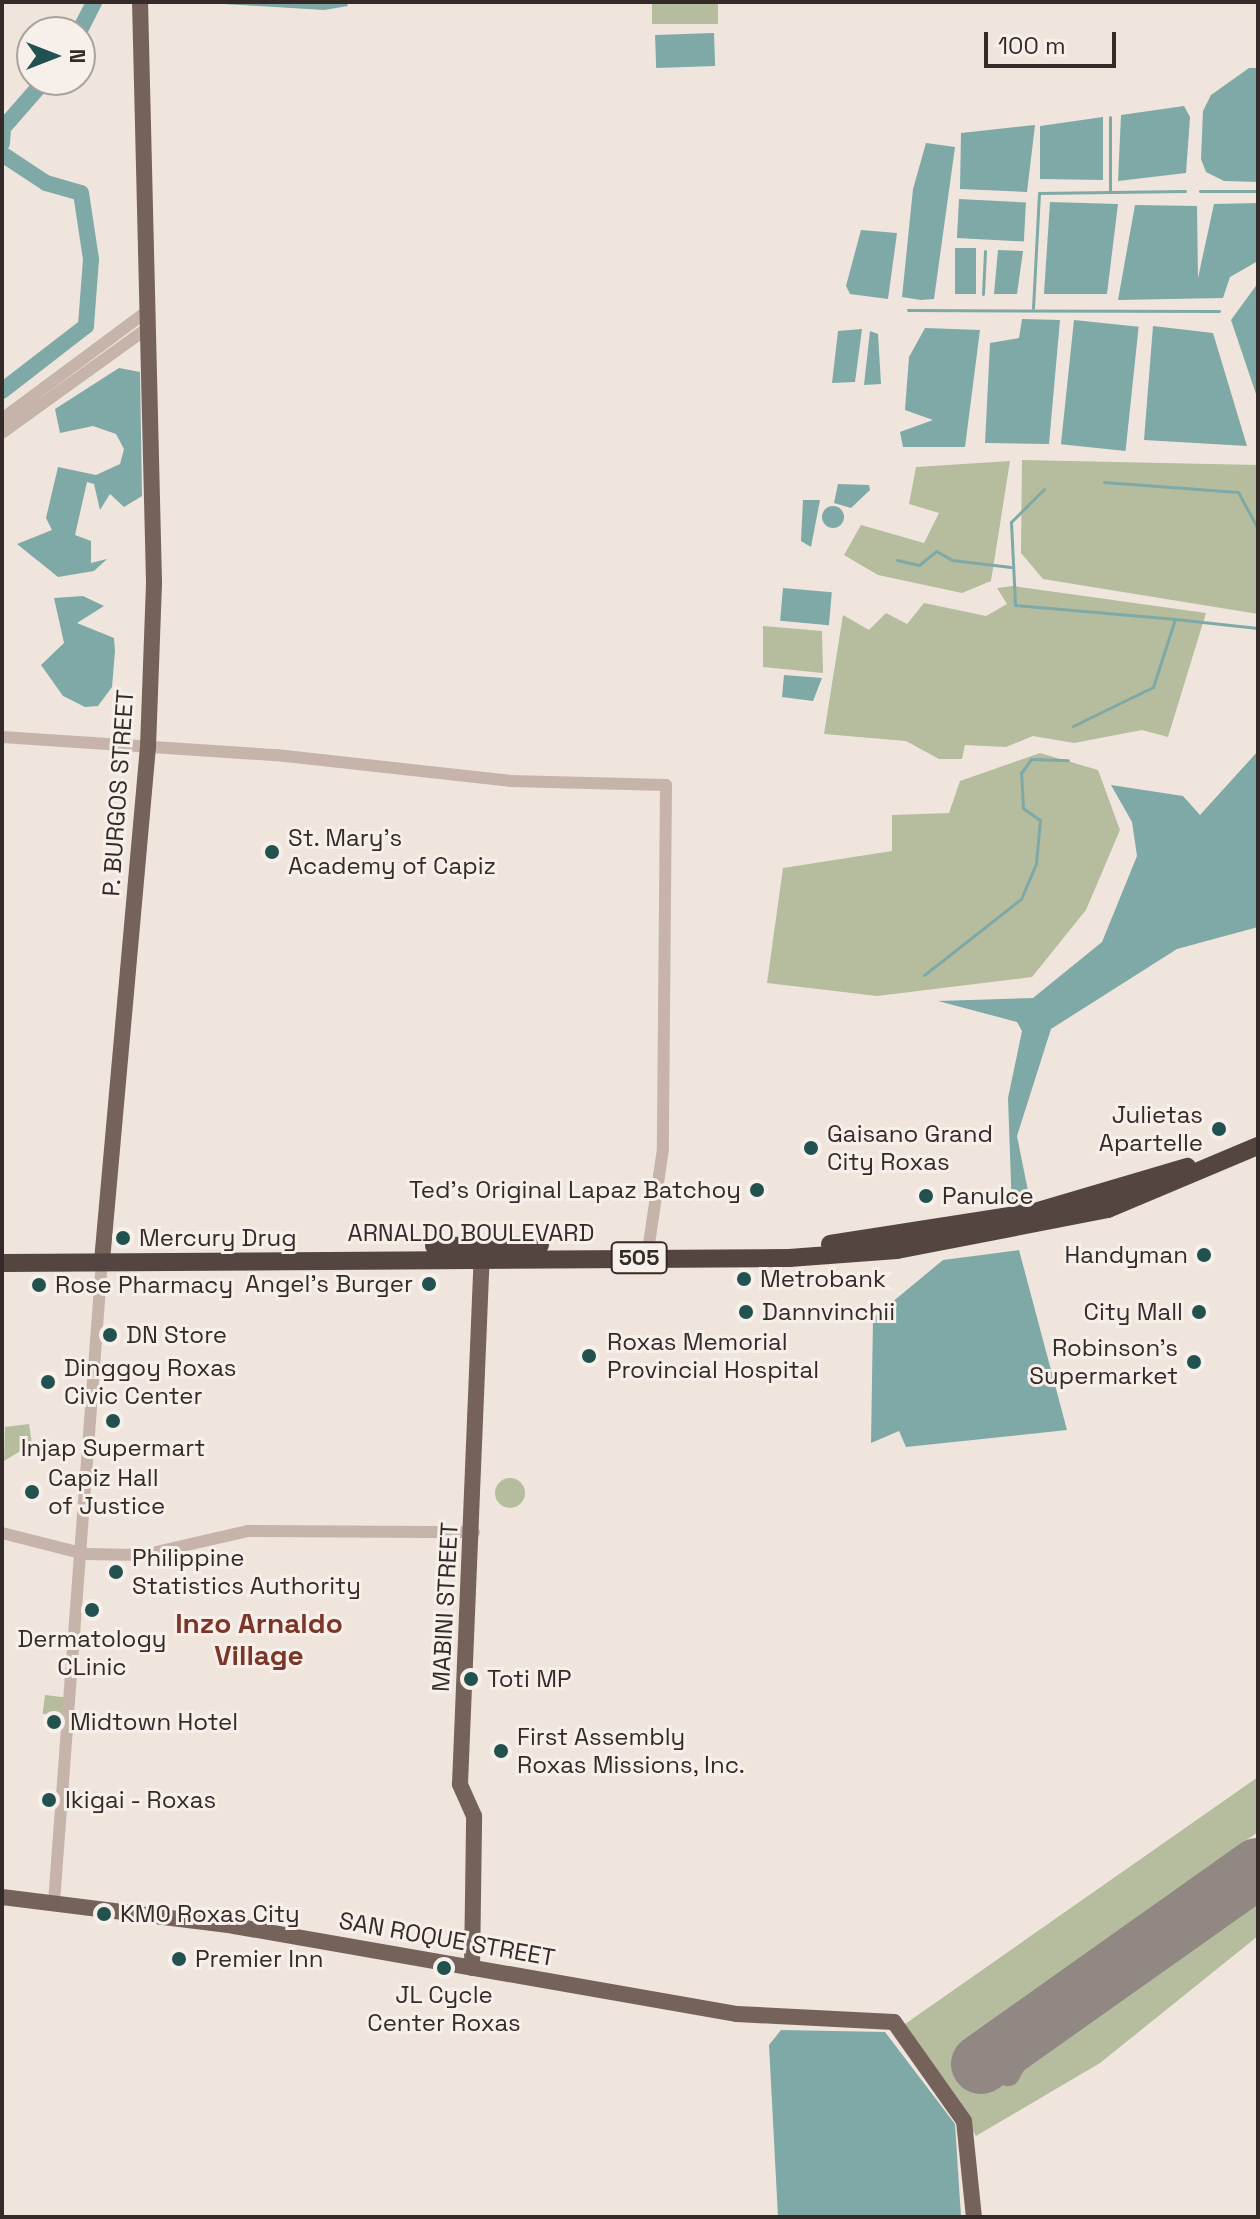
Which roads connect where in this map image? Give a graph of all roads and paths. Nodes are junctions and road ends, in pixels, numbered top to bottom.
1 (140, 2) edge
2 (149, 318) junction
3 (2, 419) edge
4 (2, 433) edge
5 (2, 737) edge
6 (148, 747) junction
7 (1258, 1134) edge
8 (1258, 1146) edge
9 (482, 1252) junction
10 (648, 1252) junction
11 (2, 1254) edge
12 (103, 1257) junction
13 (2, 1263) edge
14 (474, 1532) junction
15 (2, 1533) edge
16 (85, 1554) junction
17 (2, 1897) edge
18 (54, 1902) junction
19 (472, 1968) junction
20 (974, 2217) edge

1 - 2 main road, P. BURGOS STREET
2 - 3 street
2 - 4 street
2 - 6 main road, P. BURGOS STREET
5 - 6 street
6 - 10 street
6 - 12 main road, P. BURGOS STREET
7 - 10 highway, ARNALDO BOULEVARD / 505
8 - 10 highway, ARNALDO BOULEVARD / 505
9 - 10 highway, ARNALDO BOULEVARD / 505
9 - 12 highway, ARNALDO BOULEVARD / 505
9 - 14 main road, MABINI STREET
11 - 12 highway, ARNALDO BOULEVARD / 505
12 - 13 highway, ARNALDO BOULEVARD / 505
12 - 16 street
14 - 16 street
14 - 19 main road, MABINI STREET
15 - 16 street
16 - 18 street
17 - 18 main road, SAN ROQUE STREET
18 - 19 main road, SAN ROQUE STREET
19 - 20 main road, SAN ROQUE STREET

